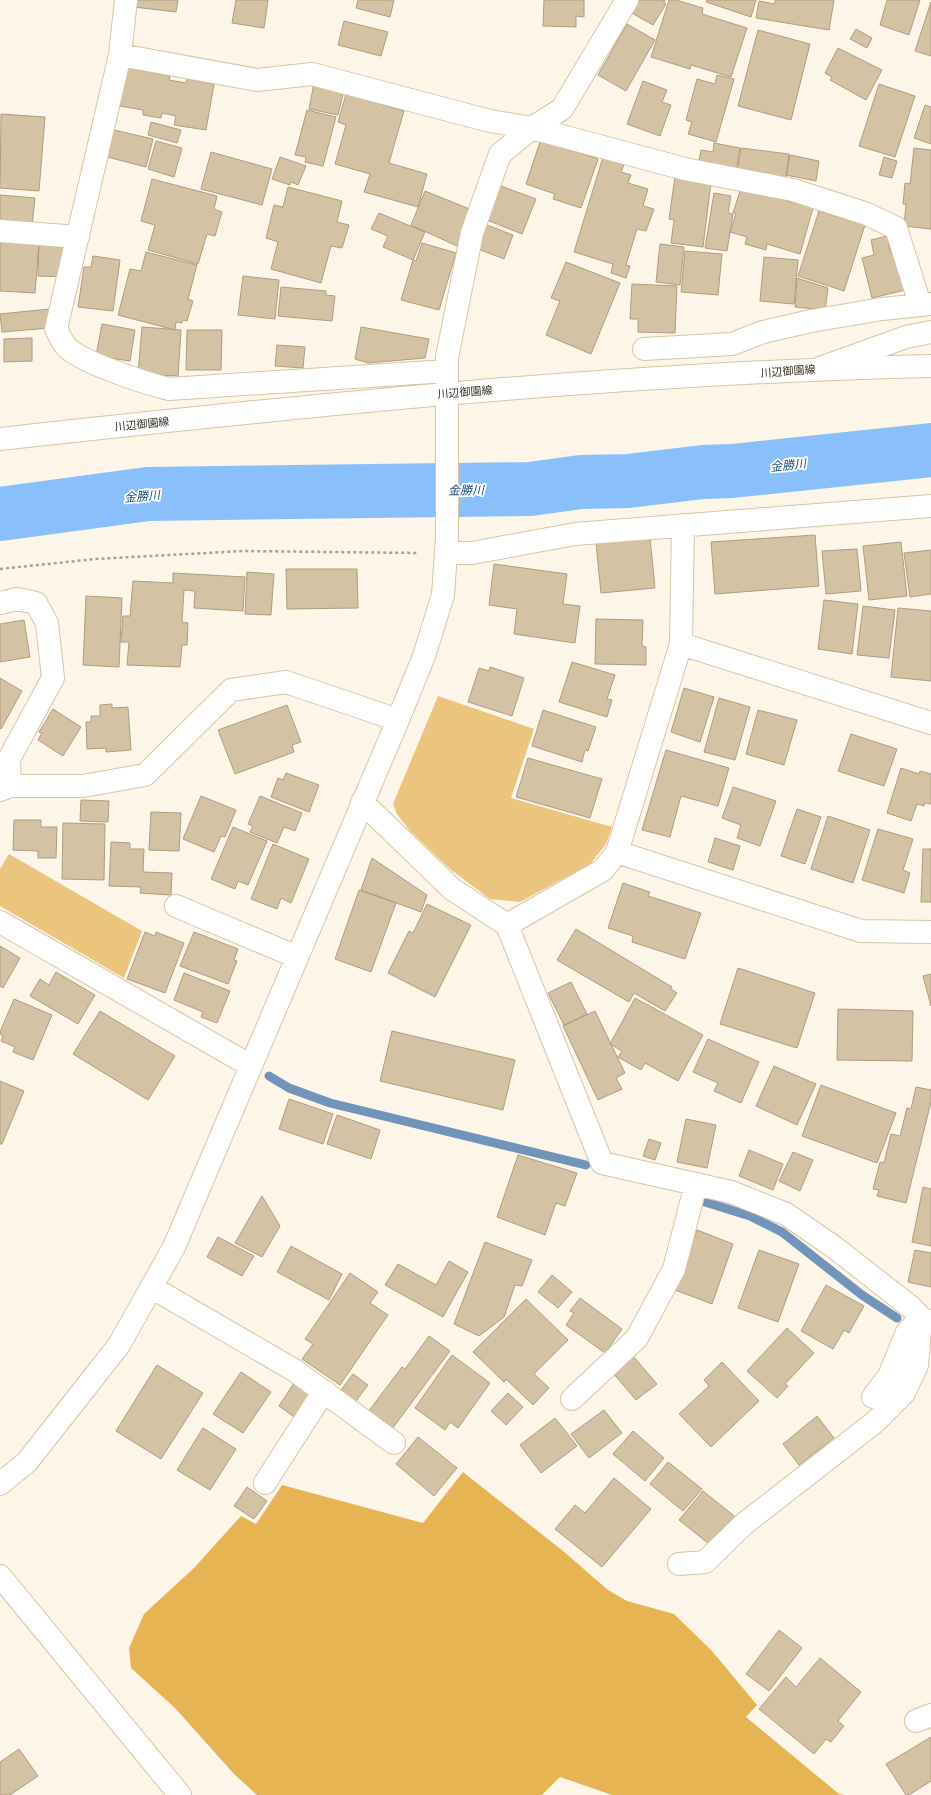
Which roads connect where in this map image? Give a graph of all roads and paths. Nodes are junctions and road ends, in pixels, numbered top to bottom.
1 (126, 0) edge
2 (627, 0) edge
3 (120, 55) junction
4 (532, 128) junction
5 (0, 232) edge
6 (78, 237) junction
7 (925, 304) edge
8 (931, 332) edge
9 (644, 349) dead end
10 (931, 366) edge
11 (818, 368) junction
12 (446, 371) junction
13 (448, 393) junction
14 (0, 439) edge
15 (931, 506) edge
16 (683, 525) junction
17 (446, 545) junction
18 (421, 552) dead end
19 (0, 569) edge
20 (0, 603) edge
21 (681, 644) junction
22 (398, 720) junction
23 (931, 723) edge
24 (5, 788) edge
25 (362, 802) junction
26 (617, 852) junction
27 (176, 906) dead end
28 (0, 922) edge
29 (507, 925) junction
30 (931, 932) edge
31 (297, 957) junction
32 (251, 1066) junction
33 (696, 1184) junction
34 (151, 1287) junction
35 (926, 1320) edge
36 (324, 1391) junction
37 (873, 1397) dead end
38 (572, 1399) dead end
39 (394, 1443) dead end
40 (266, 1483) dead end
41 (0, 1484) edge
42 (679, 1564) dead end
43 (0, 1576) edge
44 (180, 1795) edge

1 - 3 street
2 - 4 street
3 - 4 street
3 - 6 street
4 - 7 street
4 - 12 street
5 - 6 street
6 - 12 street
7 - 9 street
8 - 11 street
10 - 11 street, 川辺御園線
11 - 13 street, 川辺御園線
12 - 13 street
13 - 14 street, 川辺御園線
13 - 17 street
15 - 16 street
16 - 17 street
16 - 21 street
17 - 22 street
18 - 19 path
20 - 24 street
21 - 23 street
21 - 26 street
22 - 24 street
22 - 25 street
25 - 29 street
25 - 31 street
26 - 29 street
26 - 30 street
27 - 31 street
28 - 32 street
29 - 33 street
31 - 32 street
32 - 34 street
33 - 35 street
33 - 38 street
34 - 36 street
34 - 41 street
35 - 37 street
35 - 42 street
36 - 39 street
36 - 40 street
43 - 44 street

